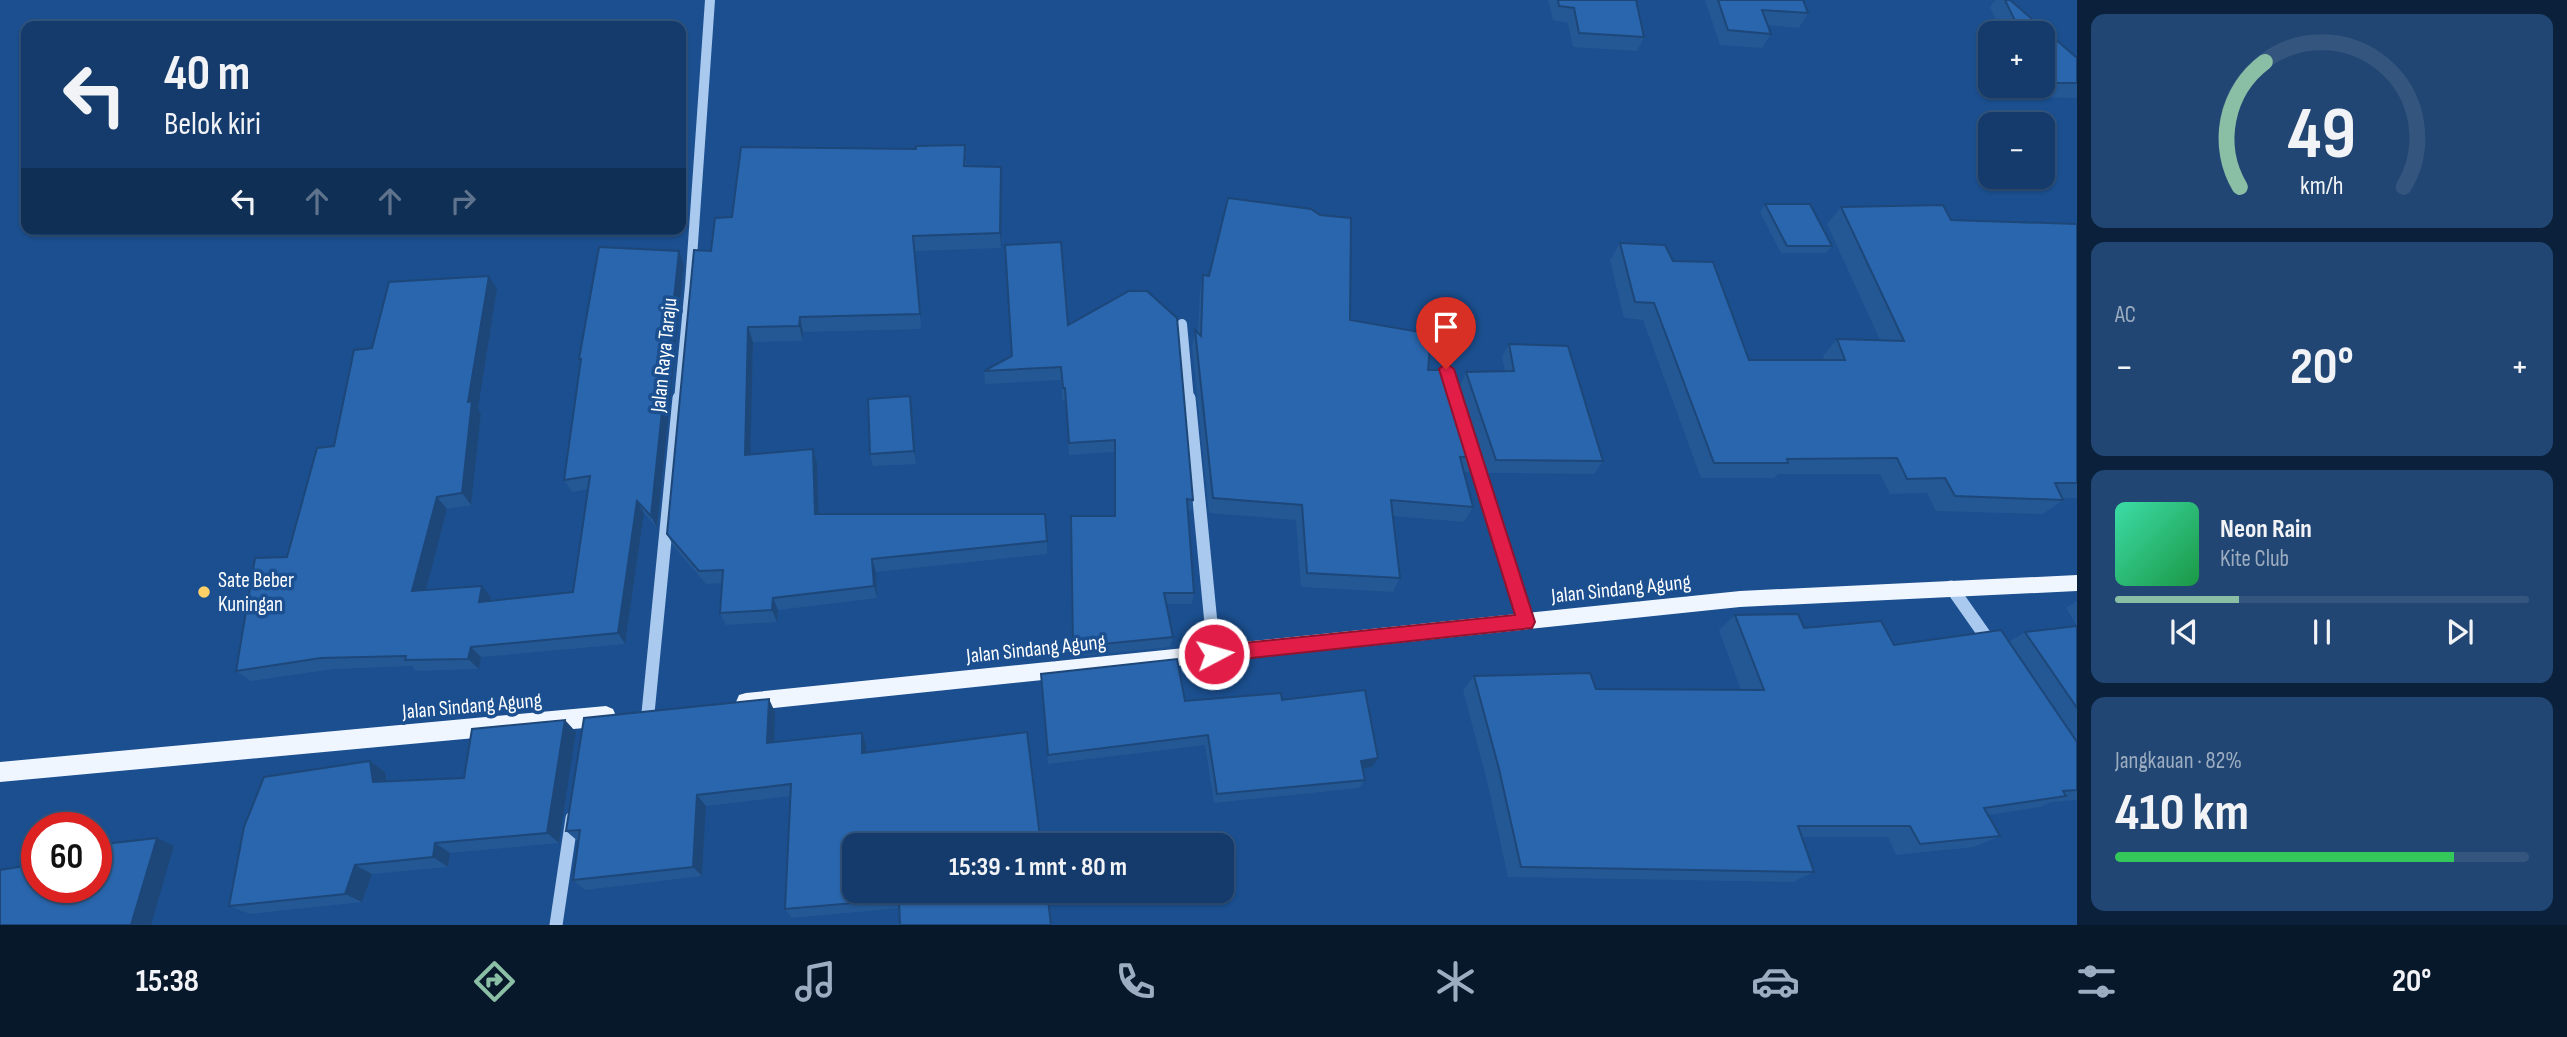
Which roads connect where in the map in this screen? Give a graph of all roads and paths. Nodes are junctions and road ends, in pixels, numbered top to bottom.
1 (710, 0) edge
2 (1182, 324) dead end
3 (1467, 435) edge
4 (2077, 583) edge
5 (1951, 587) junction
6 (1526, 622) junction
7 (1214, 654) junction
8 (2002, 662) edge
9 (731, 704) edge
10 (655, 712) joint
11 (0, 772) edge
12 (574, 801) edge
13 (556, 925) edge

1 - 10 street, Jalan Raya Taraju
2 - 7 street
3 - 6 street
4 - 5 main road, Jalan Sindang Agung
5 - 6 main road, Jalan Sindang Agung
5 - 8 street
6 - 7 main road, Jalan Sindang Agung
7 - 9 main road, Jalan Sindang Agung
10 - 11 main road, Jalan Sindang Agung
12 - 13 street

